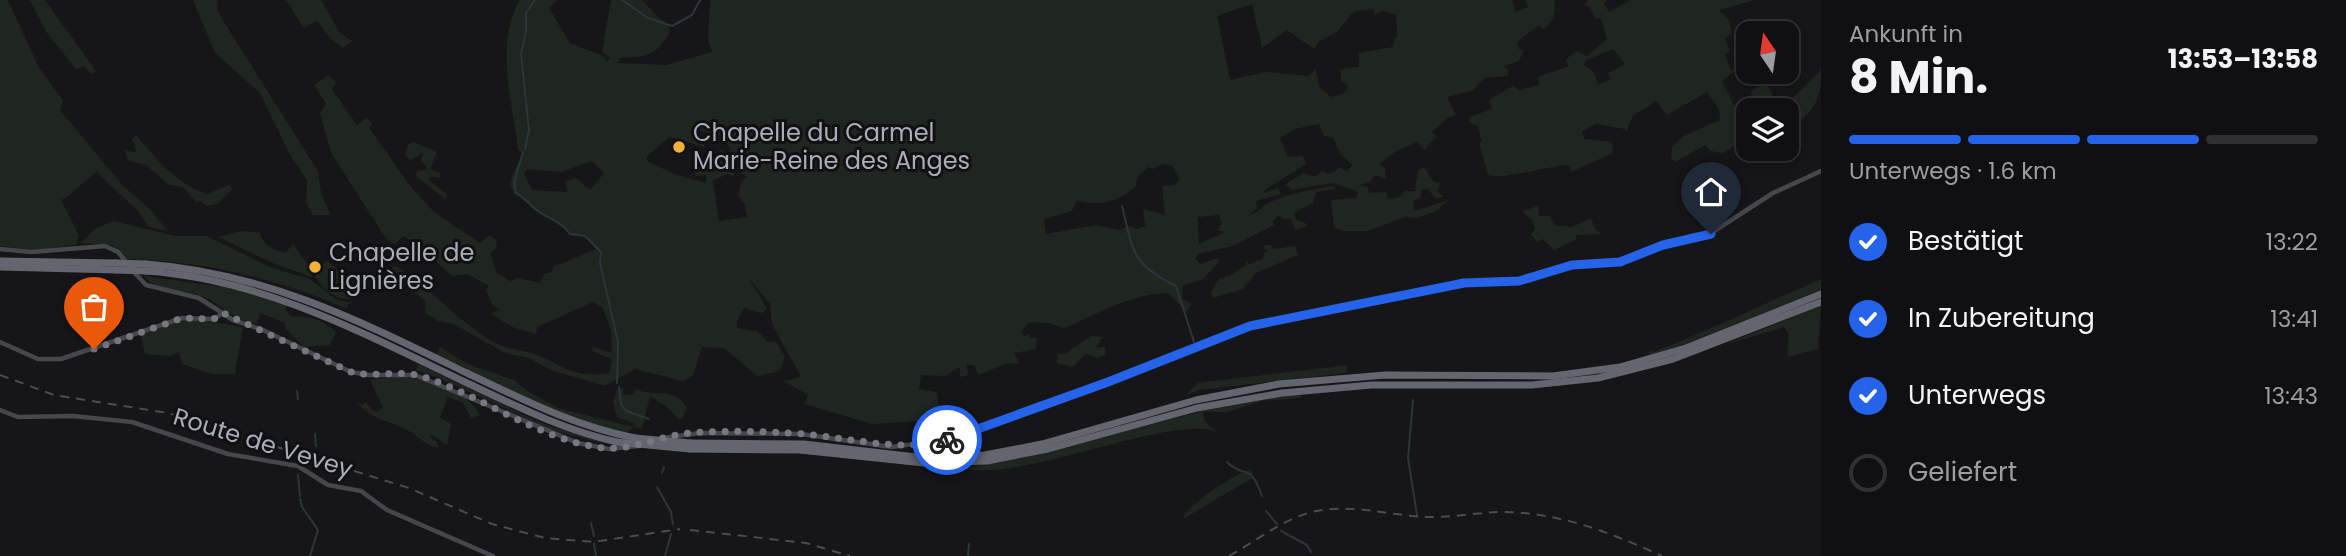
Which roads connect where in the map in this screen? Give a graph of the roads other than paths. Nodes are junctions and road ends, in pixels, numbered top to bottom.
1 (1821, 171) edge
2 (0, 249) edge
3 (0, 261) edge
4 (0, 267) edge
5 (116, 267) junction
6 (146, 268) junction
7 (1821, 294) edge
8 (1821, 302) edge
9 (223, 313) junction
10 (0, 342) edge
11 (1620, 370) junction
12 (1553, 380) junction
13 (4, 412) edge
14 (690, 446) junction
15 (493, 556) edge

1 - 9 street
2 - 9 street
3 - 5 highway
4 - 5 highway
5 - 6 highway, bridge
6 - 14 highway, bridge
6 - 14 highway, bridge
7 - 11 highway
8 - 11 highway
9 - 10 street
11 - 12 highway
12 - 14 highway
12 - 14 highway
13 - 15 street, Route de Vevey

